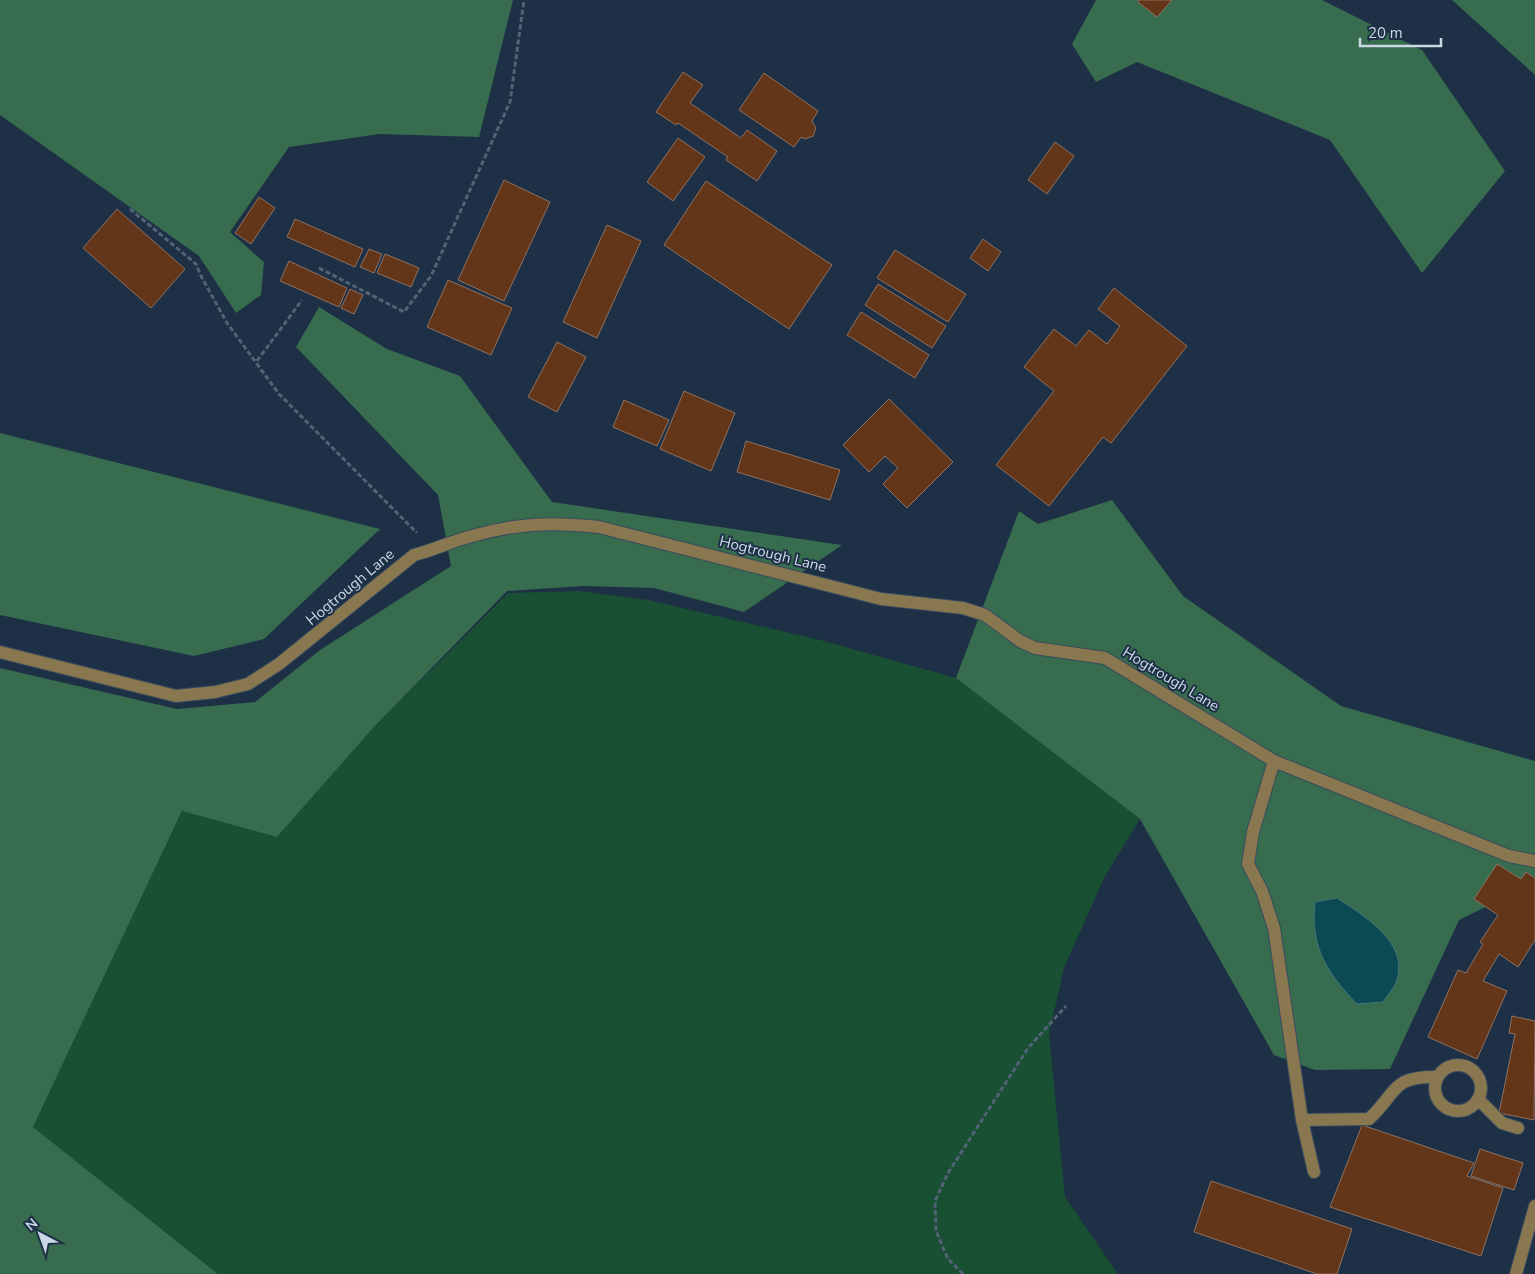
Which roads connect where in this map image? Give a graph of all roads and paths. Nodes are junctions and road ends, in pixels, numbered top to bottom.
1 (524, 0) edge
2 (130, 209) dead end
3 (320, 268) dead end
4 (302, 300) dead end
5 (256, 361) junction
6 (436, 550) junction
7 (0, 652) edge
8 (1274, 761) junction
9 (1535, 861) edge
10 (1066, 1006) dead end
11 (1437, 1077) junction
12 (1478, 1099) junction
13 (1302, 1120) junction
14 (1518, 1128) dead end
15 (1314, 1172) dead end
16 (1535, 1206) edge
17 (963, 1274) edge
18 (1516, 1274) edge

1 - 3 path
2 - 5 path
4 - 5 path
5 - 6 path
6 - 7 street, Hogtrough Lane
6 - 8 street, Hogtrough Lane
8 - 9 street, Hogtrough Lane
8 - 13 street
10 - 17 path
11 - 12 street
11 - 12 street
11 - 13 street
12 - 14 street
13 - 15 street
16 - 18 street

